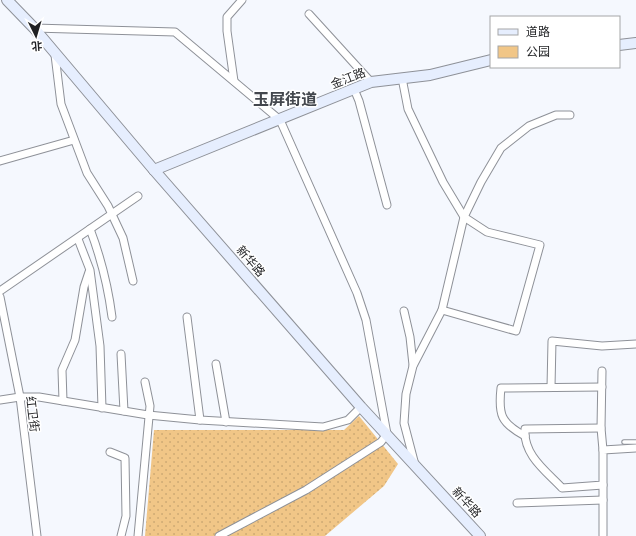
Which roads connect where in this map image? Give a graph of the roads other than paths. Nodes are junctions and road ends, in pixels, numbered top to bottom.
1 (7, 0) edge
2 (242, 0) edge
3 (309, 14) dead end
4 (34, 28) junction
5 (636, 43) edge
6 (620, 45) edge
7 (55, 55) junction
8 (490, 60) edge
9 (402, 78) junction
10 (234, 80) junction
11 (371, 82) junction
12 (354, 89) junction
13 (570, 115) dead end
14 (280, 120) junction
15 (74, 140) junction
16 (0, 161) edge
17 (154, 170) junction
18 (138, 196) dead end
19 (387, 205) dead end
20 (111, 214) junction
21 (464, 217) junction
22 (90, 229) junction
23 (78, 239) junction
24 (90, 270) junction
25 (133, 281) dead end
26 (0, 291) edge
27 (0, 297) edge
28 (442, 310) junction
29 (404, 312) dead end
30 (112, 317) dead end
31 (187, 317) dead end
32 (636, 344) edge
33 (121, 354) dead end
34 (216, 364) dead end
35 (413, 366) junction
36 (602, 371) dead end
37 (145, 382) dead end
38 (551, 387) junction
39 (602, 387) junction
40 (20, 397) junction
41 (0, 400) edge
42 (63, 401) junction
43 (361, 407) junction
44 (102, 408) junction
45 (124, 411) junction
46 (148, 415) junction
47 (200, 420) junction
48 (226, 422) junction
49 (601, 428) junction
50 (525, 436) junction
51 (384, 438) junction
52 (624, 442) dead end
53 (636, 442) edge
54 (636, 448) edge
55 (603, 450) junction
56 (110, 452) dead end
57 (415, 465) junction
58 (603, 485) junction
59 (603, 500) junction
60 (517, 503) dead end
61 (603, 535) dead end
62 (37, 536) edge
63 (121, 536) edge
64 (138, 536) edge
65 (219, 536) edge
66 (480, 536) edge

1 - 4 street, 新华路
2 - 10 street
3 - 11 street
4 - 7 street, 新华路
4 - 10 street
5 - 6 street
7 - 15 street
7 - 17 street, 新华路
8 - 9 street, 金江路
9 - 11 street, 金江路
9 - 21 street
10 - 14 street
11 - 12 street, 金江路
12 - 14 street, 金江路
12 - 19 street
13 - 21 street
14 - 17 street, 金江路
14 - 51 street
15 - 16 street
15 - 20 street
17 - 43 street, 新华路
18 - 20 street
20 - 22 street
20 - 25 street
21 - 28 street
21 - 28 street
22 - 23 street
22 - 30 street
23 - 24 street
23 - 26 street
24 - 42 street
24 - 44 street
27 - 40 street, 红卫街
28 - 35 street
29 - 35 street
31 - 47 street
32 - 38 street
33 - 45 street
34 - 48 street
35 - 57 street
36 - 39 street
37 - 46 street
38 - 39 street
38 - 50 street
39 - 49 street
40 - 41 street
40 - 42 street
40 - 62 street, 红卫街
42 - 44 street
43 - 48 street
43 - 51 street, 新华路
44 - 45 street
45 - 46 street
46 - 47 street
46 - 64 street
47 - 48 street
49 - 50 street
49 - 55 street
50 - 58 street
51 - 57 street, 新华路
51 - 65 street
52 - 53 lane
54 - 55 street
55 - 58 street
56 - 63 street
57 - 66 street, 新华路
58 - 59 street
59 - 60 street
59 - 61 street

